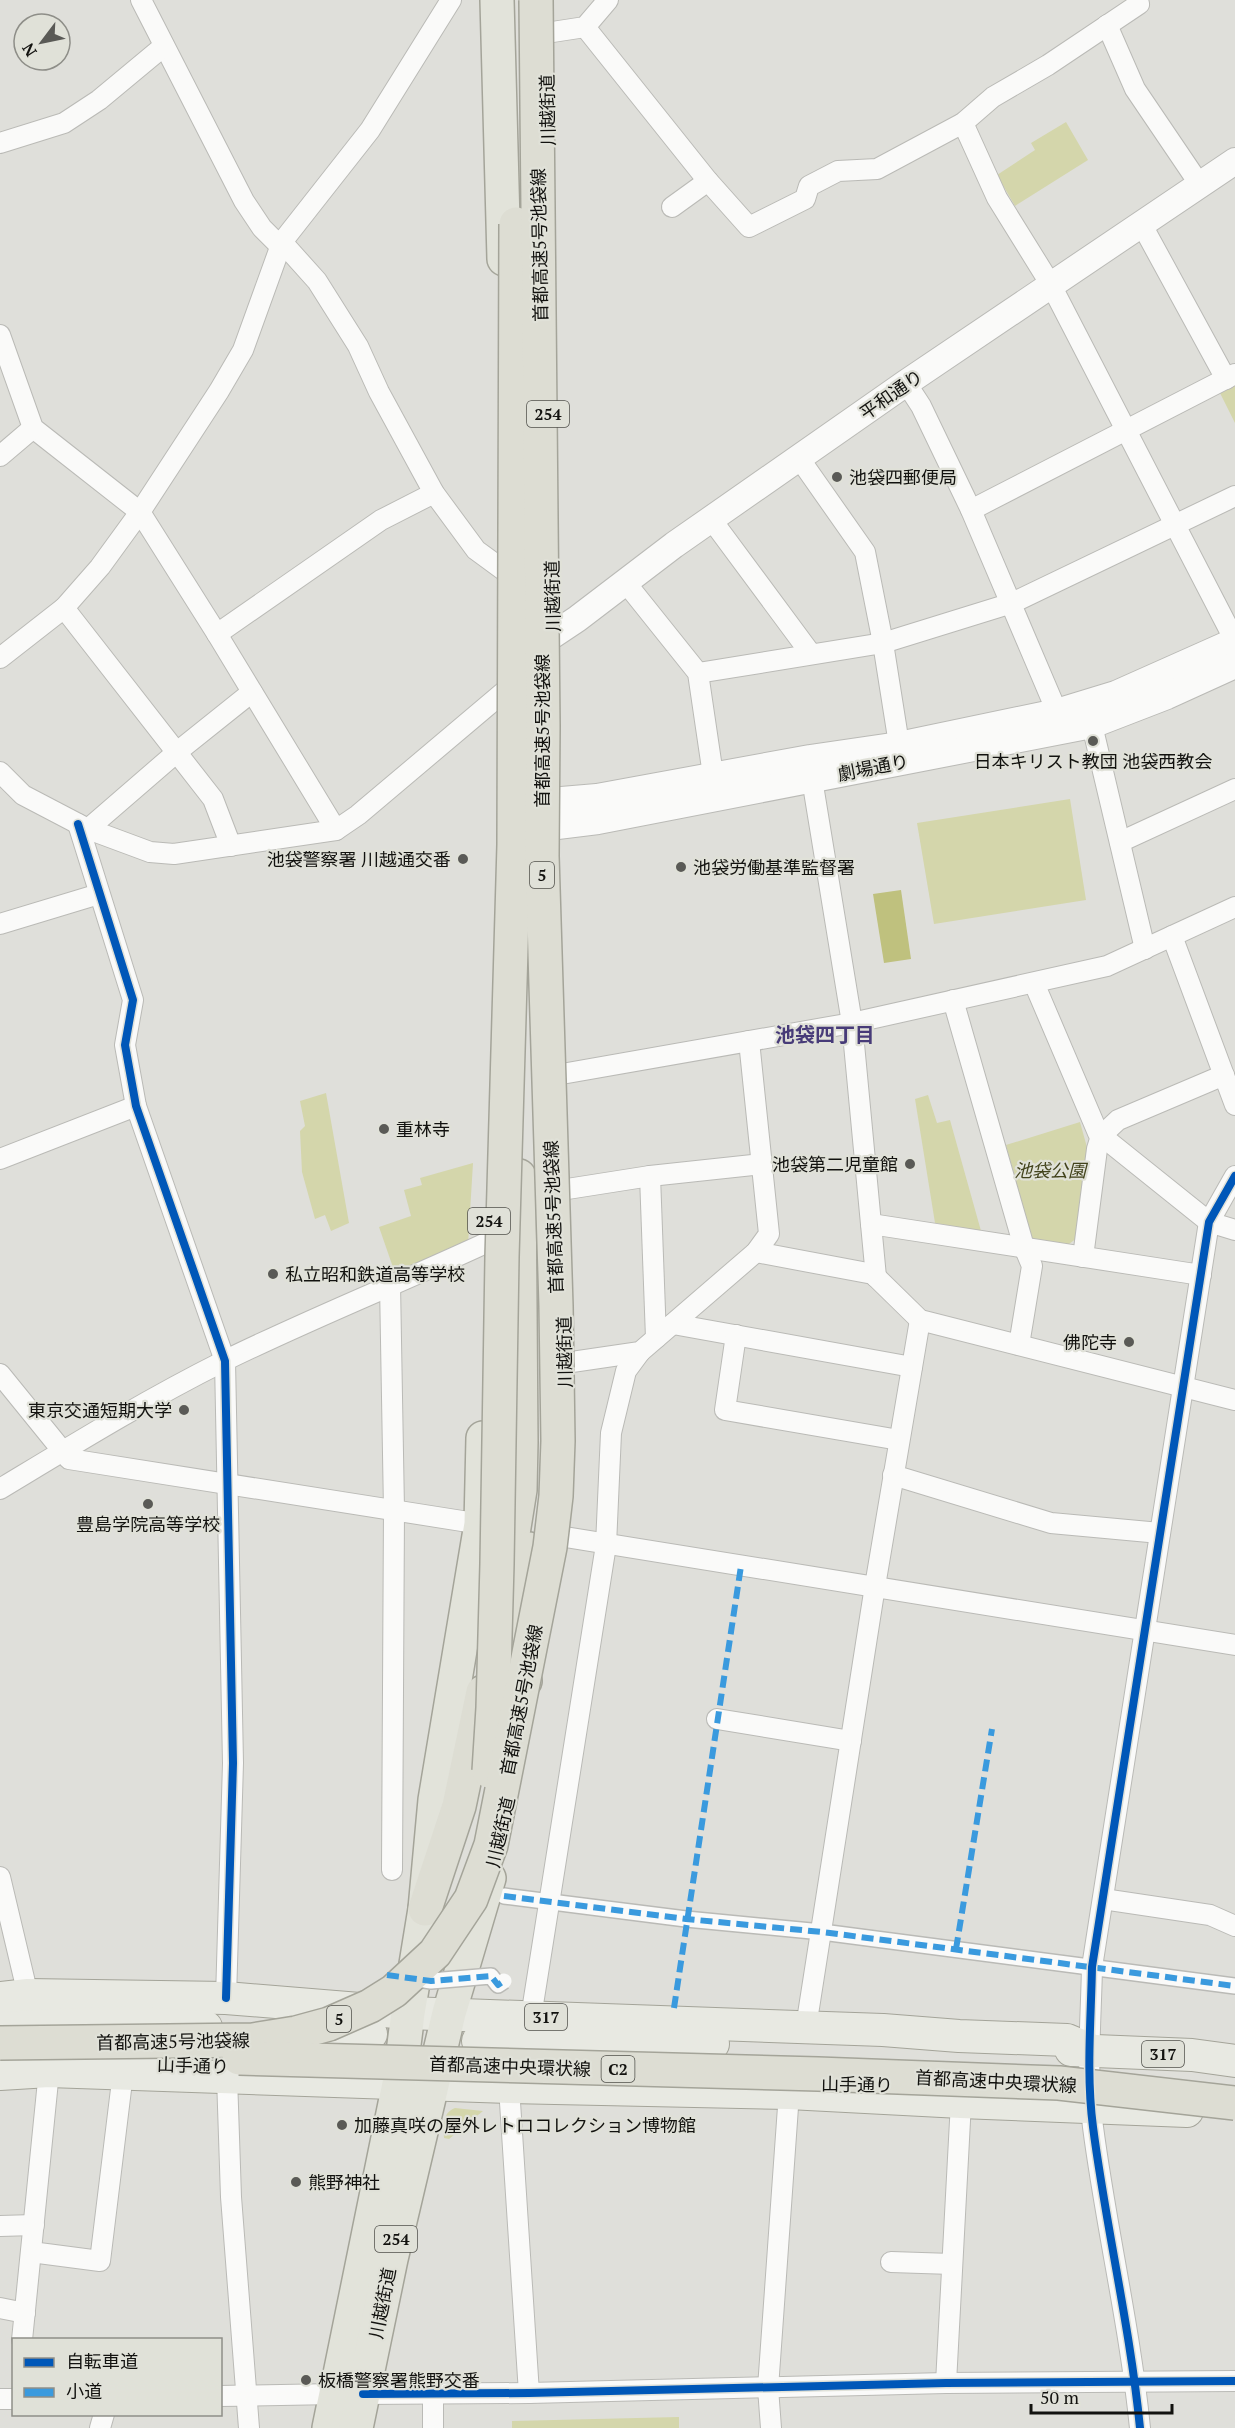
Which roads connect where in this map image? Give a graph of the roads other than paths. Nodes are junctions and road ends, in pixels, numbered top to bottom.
1 (141, 0) edge
2 (451, 0) edge
3 (498, 0) edge
4 (516, 0) edge
5 (536, 0) edge
6 (545, 0) edge
7 (608, 0) edge
8 (1138, 0) edge
9 (1107, 25) junction
10 (585, 27) junction
11 (546, 33) junction
12 (164, 46) junction
13 (963, 123) junction
14 (0, 143) edge
15 (1235, 161) edge
16 (708, 181) junction
17 (1200, 185) junction
18 (672, 207) dead end
19 (1142, 225) junction
20 (281, 244) junction
21 (1052, 285) junction
22 (0, 335) edge
23 (1231, 376) edge
24 (906, 383) junction
25 (33, 428) junction
26 (1127, 428) junction
27 (0, 456) edge
28 (799, 458) junction
29 (434, 493) junction
30 (1235, 496) edge
31 (971, 510) junction
32 (140, 512) junction
33 (711, 519) junction
34 (1175, 525) junction
35 (506, 572) junction
36 (626, 583) junction
37 (1012, 603) junction
38 (64, 608) junction
39 (218, 634) junction
40 (552, 635) junction
41 (1235, 641) edge
42 (883, 643) junction
43 (811, 654) junction
44 (0, 658) edge
45 (1235, 665) edge
46 (698, 673) junction
47 (252, 692) junction
48 (505, 692) junction
49 (1057, 712) junction
50 (1092, 725) junction
51 (177, 752) junction
52 (900, 754) junction
53 (0, 772) edge
54 (713, 775) junction
55 (812, 779) junction
56 (1235, 789) edge
57 (83, 826) junction
58 (528, 828) junction
59 (336, 830) junction
60 (1120, 842) junction
61 (231, 846) junction
62 (99, 894) junction
63 (1235, 908) edge
64 (0, 924) edge
65 (1172, 936) junction
66 (1145, 949) junction
67 (1034, 982) junction
68 (953, 1000) junction
69 (852, 1023) junction
70 (749, 1041) junction
71 (556, 1075) junction
72 (1224, 1076) junction
73 (1235, 1105) edge
74 (136, 1106) junction
75 (1101, 1136) junction
76 (0, 1159) edge
77 (762, 1164) junction
78 (650, 1176) junction
79 (1235, 1176) edge
80 (561, 1190) junction
81 (1209, 1222) junction
82 (871, 1224) junction
83 (1235, 1230) edge
84 (488, 1242) junction
85 (1024, 1247) junction
86 (756, 1252) junction
87 (1083, 1257) junction
88 (1201, 1275) junction
89 (876, 1277) junction
90 (390, 1284) junction
91 (920, 1320) junction
92 (673, 1324) junction
93 (736, 1335) junction
94 (656, 1338) junction
95 (1020, 1345) junction
96 (640, 1352) junction
97 (225, 1361) junction
98 (565, 1363) junction
99 (912, 1367) junction
100 (0, 1374) edge
101 (1182, 1387) junction
102 (1235, 1400) edge
103 (899, 1440) junction
104 (62, 1452) junction
105 (893, 1475) junction
106 (228, 1484) junction
107 (0, 1489) edge
108 (394, 1510) junction
109 (481, 1524) junction
110 (1160, 1533) junction
111 (559, 1536) junction
112 (606, 1545) junction
113 (874, 1586) junction
114 (1145, 1630) junction
115 (1235, 1645) edge
116 (528, 1698) junction
117 (717, 1719) dead end
118 (851, 1741) junction
119 (392, 1870) dead end
120 (0, 1877) edge
121 (504, 1896) dead end
122 (1103, 1899) junction
123 (549, 1902) junction
124 (425, 1909) junction
125 (1235, 1926) edge
126 (822, 1932) junction
127 (1092, 1967) junction
128 (387, 1975) dead end
129 (504, 1981) dead end
130 (1235, 1986) edge
131 (14, 1996) edge
132 (226, 1998) junction
133 (408, 2013) junction
134 (449, 2013) junction
135 (531, 2017) junction
136 (806, 2027) junction
137 (0, 2028) edge
138 (371, 2034) tunnel mouth
139 (0, 2037) edge
140 (478, 2041) tunnel mouth
141 (0, 2044) edge
142 (0, 2049) edge
143 (1090, 2050) junction
144 (1235, 2061) edge
145 (0, 2063) edge
146 (49, 2070) junction
147 (349, 2070) dead end
148 (123, 2073) junction
149 (0, 2074) edge
150 (478, 2074) tunnel mouth
151 (227, 2077) junction
152 (399, 2084) junction
153 (432, 2084) junction
154 (509, 2088) junction
155 (789, 2093) junction
156 (1235, 2096) edge
157 (1091, 2100) junction
158 (962, 2102) junction
159 (1225, 2110) edge
160 (34, 2225) junction
161 (0, 2226) edge
162 (31, 2252) junction
163 (891, 2262) dead end
164 (952, 2264) junction
165 (0, 2308) edge
166 (25, 2313) junction
167 (22, 2338) edge
168 (1235, 2381) edge
169 (1136, 2382) junction
170 (946, 2383) junction
171 (768, 2388) junction
172 (433, 2393) junction
173 (529, 2393) junction
174 (361, 2394) junction
175 (248, 2395) junction
176 (222, 2396) edge
177 (249, 2428) edge
178 (329, 2428) edge
179 (356, 2428) edge
180 (433, 2428) edge
181 (771, 2428) edge
182 (1140, 2428) edge

1 - 12 street
2 - 20 street
3 - 35 highway, 川越街道 / 254
4 - 58 highway, 首都高速5号池袋線 / 5, bridge
5 - 58 highway, 首都高速5号池袋線 / 5, bridge
6 - 11 highway, 川越街道 / 254
7 - 10 street
8 - 9 street
9 - 13 street
9 - 17 street
10 - 11 street
10 - 16 street
11 - 40 highway, 川越街道 / 254
12 - 14 street
12 - 20 street
13 - 16 street
13 - 21 street
15 - 17 street, 平和通り
16 - 18 street
17 - 19 street, 平和通り
19 - 21 street, 平和通り
19 - 23 street
20 - 29 street
20 - 32 street
21 - 24 street, 平和通り
21 - 26 street
22 - 25 street
23 - 26 street
24 - 28 street, 平和通り
24 - 31 street
25 - 27 street
25 - 32 street
26 - 31 street
26 - 34 street
28 - 33 street, 平和通り
28 - 42 street
29 - 35 street
29 - 39 street
30 - 34 street
31 - 37 street
32 - 38 street
32 - 39 street
33 - 36 street, 平和通り
33 - 43 street
34 - 37 street
34 - 41 street
35 - 48 highway, 川越街道 / 254
36 - 40 street, 平和通り
36 - 46 street
37 - 42 street
37 - 49 street
38 - 44 street
38 - 51 street
39 - 47 street
40 - 58 highway, 川越街道 / 254
41 - 49 street, 劇場通り
42 - 43 street
42 - 52 street
43 - 46 street
45 - 50 street, 劇場通り
46 - 54 street
47 - 51 street
47 - 59 street
48 - 58 highway, 川越街道 / 254
48 - 59 street
49 - 52 street, 劇場通り
50 - 52 street, 劇場通り
50 - 60 street
51 - 57 street
51 - 61 street
52 - 54 street, 劇場通り
52 - 55 street, 劇場通り
53 - 57 street
54 - 58 street, 劇場通り
55 - 58 street, 劇場通り
55 - 69 street
56 - 60 street
57 - 61 street
57 - 62 street
58 - 71 highway, 川越街道 / 254
58 - 84 highway, 川越街道 / 254
58 - 116 highway, bridge
58 - 124 highway, bridge
58 - 139 highway, 首都高速5号池袋線 / 5, bridge
58 - 141 highway, 首都高速5号池袋線 / 5, bridge
59 - 61 street
60 - 66 street
62 - 64 street
62 - 74 street
63 - 65 street
65 - 66 street
65 - 72 street
66 - 67 street
67 - 68 street
67 - 75 street
68 - 69 street
68 - 85 street
69 - 70 street
69 - 82 street
70 - 71 street
70 - 77 street
71 - 80 highway, 川越街道 / 254
72 - 73 street
72 - 75 street
74 - 76 street
74 - 97 street
75 - 81 street
75 - 87 street
77 - 78 street
77 - 86 street
78 - 80 street
78 - 94 street
79 - 81 street
80 - 98 highway, 川越街道 / 254
81 - 83 street
81 - 88 street
82 - 85 street
82 - 89 street
84 - 90 street
84 - 109 highway, 川越街道 / 254
85 - 87 street
85 - 95 street
86 - 89 street
86 - 92 street
87 - 88 street
88 - 101 street
89 - 91 street
90 - 97 street
90 - 108 street
91 - 95 street
91 - 99 street
92 - 93 street
92 - 94 street
93 - 99 street
93 - 103 street
94 - 96 street
95 - 101 street
96 - 98 street
96 - 112 street
97 - 104 street
97 - 106 street
98 - 111 highway, 川越街道 / 254
99 - 103 street
100 - 104 street
101 - 102 street
101 - 110 street
103 - 105 street
104 - 106 street
104 - 107 street
105 - 110 street
105 - 113 street
106 - 108 street
106 - 132 street
108 - 109 street
108 - 119 street
109 - 124 highway, 川越街道 / 254
110 - 114 street
111 - 112 street
111 - 116 highway, 川越街道 / 254
112 - 113 street
112 - 123 street
113 - 114 street
113 - 118 street
114 - 115 street
114 - 122 street
116 - 134 highway, 川越街道 / 254
117 - 118 street
118 - 126 street
120 - 131 street
121 - 123 street
122 - 125 street
122 - 127 street
123 - 126 street
123 - 135 street
124 - 133 highway, 川越街道 / 254
126 - 127 street
126 - 136 street
127 - 130 street
127 - 143 street
128 - 129 street, bridge
131 - 132 main road, 317
132 - 133 main road, 317
133 - 134 main road, 317
133 - 152 highway, 川越街道 / 254
134 - 135 main road, 317
134 - 153 highway, 川越街道 / 254
135 - 136 main road, 317
136 - 143 main road, 317
137 - 138 main road, 山手通り
140 - 143 main road, 山手通り / 317
141 - 156 highway, 首都高速中央環状線 / C2, bridge
142 - 159 highway, 首都高速中央環状線 / C2, bridge
143 - 144 main road, 山手通り / 317
143 - 157 street
145 - 147 main road, 山手通り
146 - 148 main road
146 - 149 main road
146 - 160 street
148 - 151 main road
148 - 162 street
150 - 157 main road, 山手通り
151 - 152 main road
151 - 175 street
152 - 153 main road
152 - 174 highway, 川越街道 / 254
153 - 154 main road
153 - 174 highway, 川越街道 / 254
154 - 155 main road
154 - 173 street
155 - 158 main road
155 - 171 street
157 - 158 main road
157 - 159 main road
157 - 169 street
158 - 164 street
160 - 161 street
160 - 162 street
162 - 166 street
163 - 164 street
164 - 170 street
165 - 166 street
166 - 167 street
168 - 169 street
169 - 170 street
169 - 182 street
170 - 171 street
171 - 173 street
171 - 181 street
172 - 173 street
172 - 174 street
172 - 180 street
174 - 175 street
174 - 178 highway, 川越街道 / 254
174 - 179 highway, 川越街道 / 254
175 - 176 street
175 - 177 street

